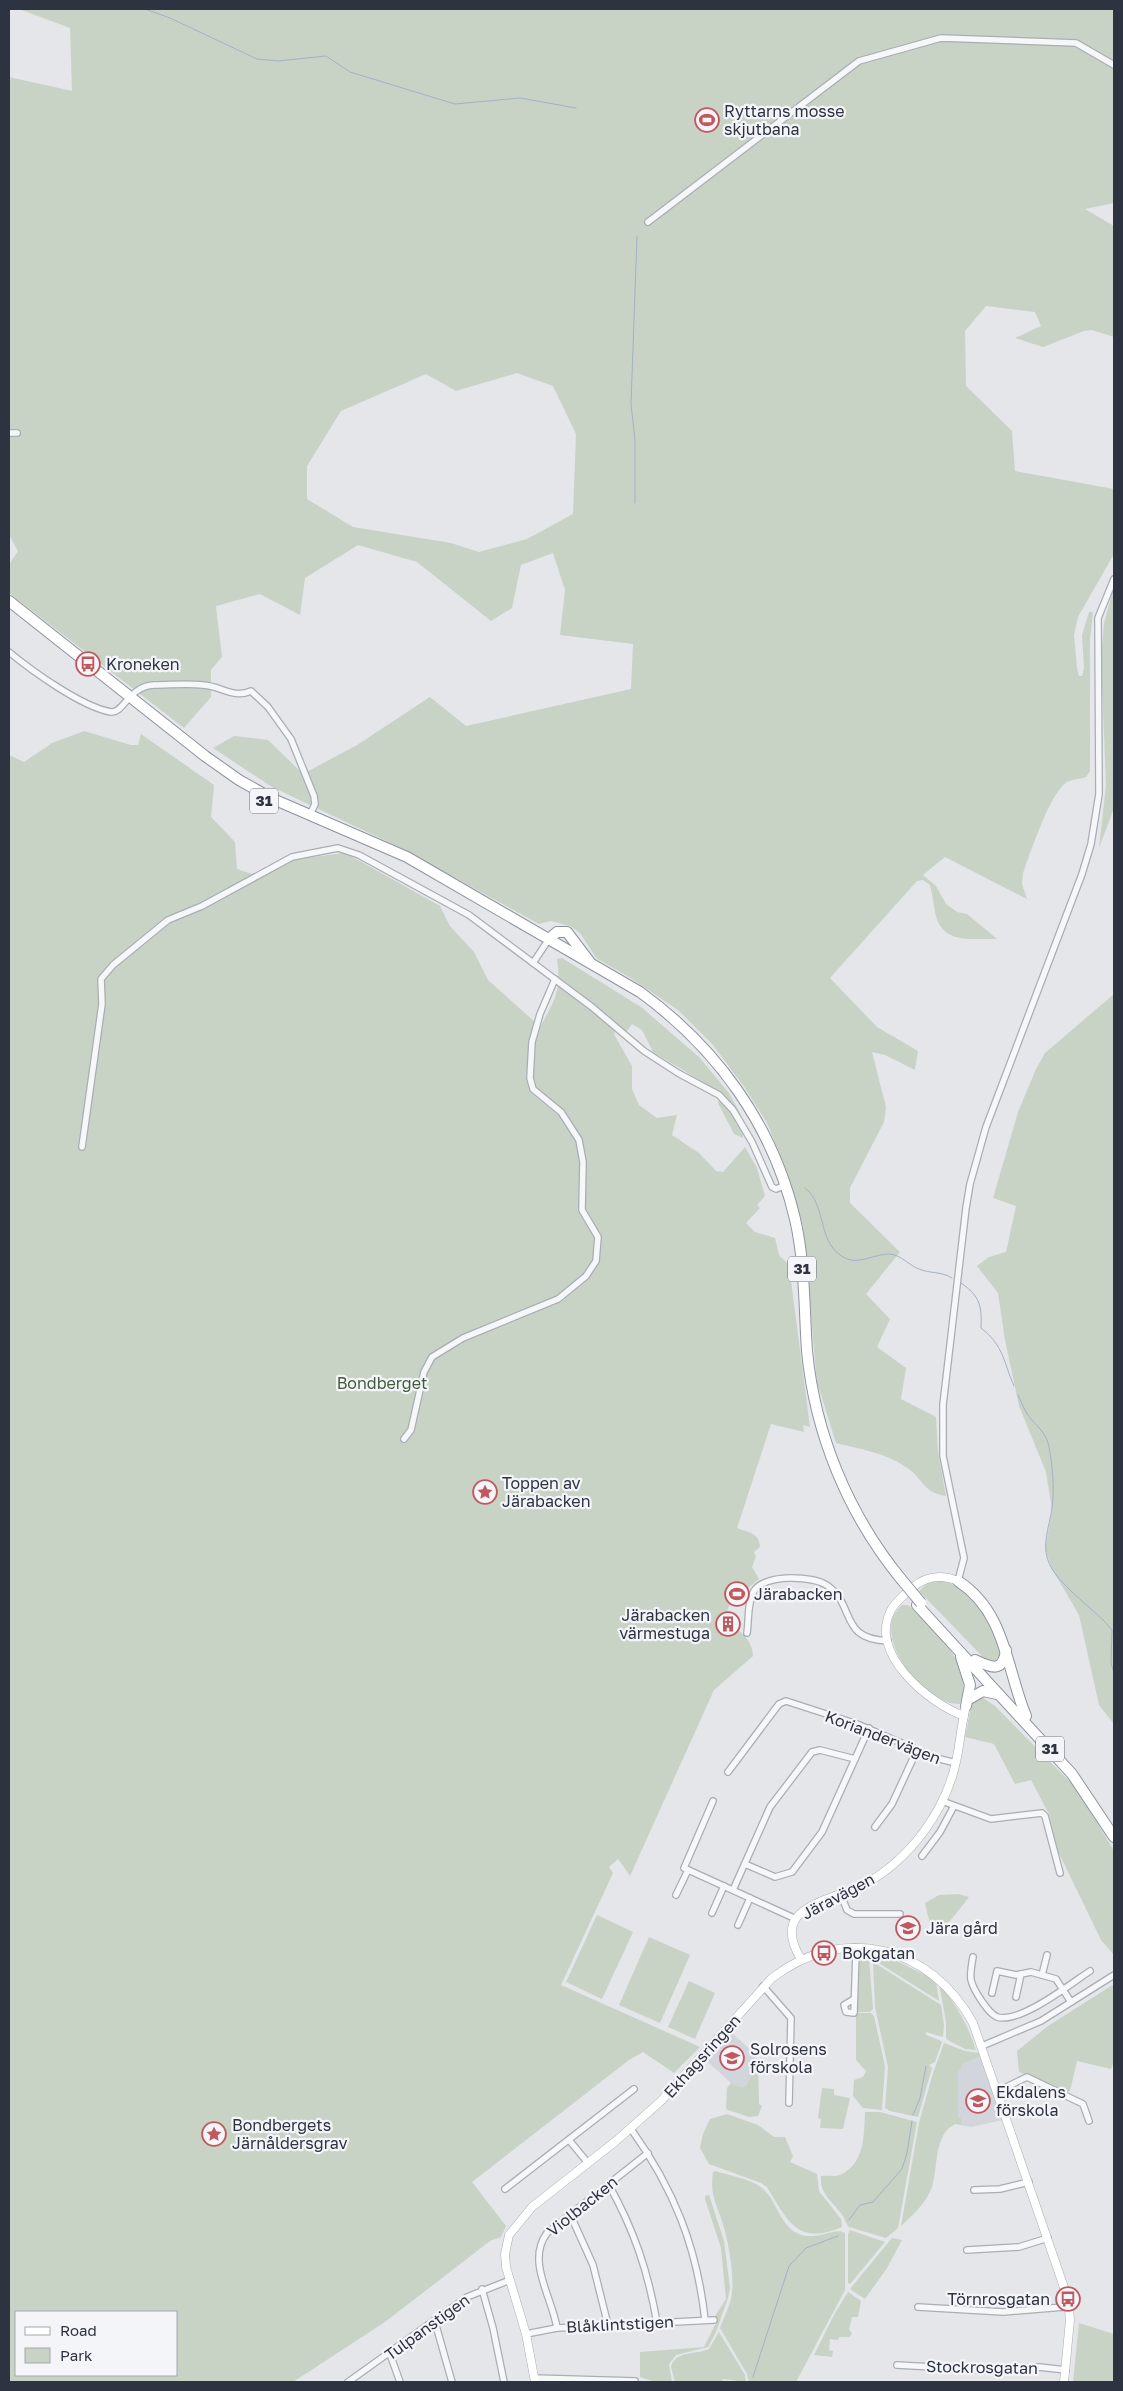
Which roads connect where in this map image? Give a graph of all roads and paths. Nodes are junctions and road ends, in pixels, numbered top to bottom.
1 (1114, 64) edge
2 (648, 222) dead end
3 (16, 432) dead end
4 (9, 433) edge
5 (1114, 579) edge
6 (9, 601) edge
7 (9, 608) edge
8 (9, 652) edge
9 (127, 699) junction
10 (310, 814) junction
11 (548, 941) junction
12 (533, 964) junction
13 (592, 964) junction
14 (555, 979) junction
15 (82, 1147) dead end
16 (781, 1187) junction
17 (404, 1439) dead end
18 (899, 1581) junction
19 (958, 1581) junction
20 (919, 1604) junction
21 (747, 1633) dead end
22 (888, 1641) junction
23 (1006, 1650) junction
24 (960, 1652) junction
25 (974, 1660) junction
26 (1000, 1696) junction
27 (966, 1707) junction
28 (1026, 1716) junction
29 (869, 1728) junction
30 (917, 1750) junction
31 (855, 1759) junction
32 (956, 1763) junction
33 (728, 1772) dead end
34 (713, 1801) dead end
35 (942, 1801) junction
36 (954, 1806) junction
37 (875, 1827) dead end
38 (1114, 1828) edge
39 (1114, 1837) edge
40 (922, 1856) dead end
41 (745, 1864) junction
42 (688, 1870) junction
43 (1060, 1873) dead end
44 (724, 1886) junction
45 (733, 1890) junction
46 (676, 1895) dead end
47 (841, 1895) junction
48 (750, 1898) junction
49 (712, 1913) dead end
50 (900, 1914) dead end
51 (796, 1919) junction
52 (738, 1925) dead end
53 (855, 1948) junction
54 (1047, 1955) dead end
55 (973, 1957) dead end
56 (801, 1959) junction
57 (1090, 1972) dead end
58 (1021, 1974) junction
59 (1042, 1975) junction
60 (1114, 1975) edge
61 (763, 1986) junction
62 (1063, 1989) junction
63 (992, 1993) dead end
64 (1016, 1996) dead end
65 (854, 1999) dead end
66 (1072, 2002) junction
67 (982, 2046) junction
68 (634, 2089) dead end
69 (998, 2091) junction
70 (788, 2103) dead end
71 (1089, 2121) dead end
72 (630, 2129) junction
73 (569, 2140) junction
74 (648, 2154) junction
75 (588, 2163) junction
76 (1029, 2182) junction
77 (609, 2185) junction
78 (505, 2189) dead end
79 (974, 2190) dead end
80 (570, 2214) junction
81 (1048, 2238) junction
82 (967, 2250) dead end
83 (510, 2280) junction
84 (482, 2289) junction
85 (918, 2307) dead end
86 (1070, 2308) junction
87 (705, 2320) junction
88 (714, 2320) dead end
89 (435, 2322) junction
90 (657, 2322) junction
91 (608, 2325) junction
92 (557, 2328) junction
93 (526, 2334) junction
94 (390, 2354) junction
95 (898, 2365) dead end
96 (1066, 2370) junction
97 (534, 2380) edge
98 (635, 2381) edge
99 (348, 2382) edge
100 (400, 2382) edge
101 (452, 2382) edge
102 (504, 2382) edge
103 (1064, 2382) edge

1 - 2 street
3 - 4 street
5 - 19 street
6 - 9 highway, 31
7 - 9 highway, 31
8 - 9 street
9 - 10 highway, 31
9 - 10 street
9 - 11 highway, 31
10 - 11 highway, 31
11 - 12 street
11 - 13 highway, 31
11 - 13 highway
11 - 16 highway, 31
12 - 14 street
12 - 15 street
13 - 18 highway, 31
14 - 16 street
14 - 17 street
16 - 18 highway, 31
18 - 20 highway, 31, bridge
19 - 22 street
19 - 23 highway
20 - 24 highway, 31
20 - 25 highway, 31
21 - 22 street
22 - 27 street
23 - 25 highway
23 - 28 highway
24 - 26 highway, 31
24 - 27 highway
25 - 28 highway, 31
26 - 27 highway
26 - 39 highway, 31
27 - 32 street, Järavägen
28 - 38 highway, 31
29 - 30 street, Koriandervägen
29 - 31 street
29 - 33 street, Koriandervägen
30 - 32 street, Koriandervägen
30 - 37 street
31 - 41 street
31 - 41 street
32 - 35 street, Järavägen
34 - 42 street
35 - 36 street
35 - 47 street, Järavägen
36 - 40 street
36 - 43 street
41 - 45 street
42 - 44 street
42 - 46 street
44 - 45 street
44 - 49 street
45 - 48 street
47 - 50 street
47 - 51 street, Järavägen
48 - 51 street
48 - 52 street
51 - 56 street, Järavägen
53 - 56 street, Ekhagsringen
53 - 65 street
53 - 67 street, Ekhagsringen
54 - 59 street
55 - 62 street
56 - 61 street, Ekhagsringen
57 - 62 street
58 - 59 street
58 - 63 street
58 - 64 street
59 - 62 street
60 - 66 street
61 - 70 street
61 - 72 street, Ekhagsringen
62 - 66 street
66 - 67 street
67 - 69 street, Ekhagsringen
68 - 73 street
69 - 71 street
69 - 76 street, Ekhagsringen
72 - 74 street
72 - 75 street, Ekhagsringen
73 - 75 street
73 - 78 street
74 - 77 street, Violbacken
74 - 87 street
75 - 83 street, Ekhagsringen
76 - 79 street
76 - 81 street, Ekhagsringen
77 - 80 street, Violbacken
77 - 90 street
80 - 91 street
80 - 92 street, Violbacken
81 - 82 street
81 - 86 street, Ekhagsringen
83 - 84 street, Tulpanstigen
83 - 93 street, Ekhagsringen
84 - 89 street, Tulpanstigen
84 - 102 street
85 - 86 street
86 - 96 street, Ekhagsringen
87 - 88 street, Blåklintstigen
87 - 90 street, Blåklintstigen
89 - 94 street, Tulpanstigen
89 - 101 street
90 - 91 street, Blåklintstigen
91 - 92 street, Blåklintstigen
92 - 93 street, Blåklintstigen
93 - 97 street, Ekhagsringen
94 - 99 street, Tulpanstigen
94 - 100 street
95 - 96 street, Stockrosgatan
96 - 103 street, Ekhagsringen
97 - 98 street

